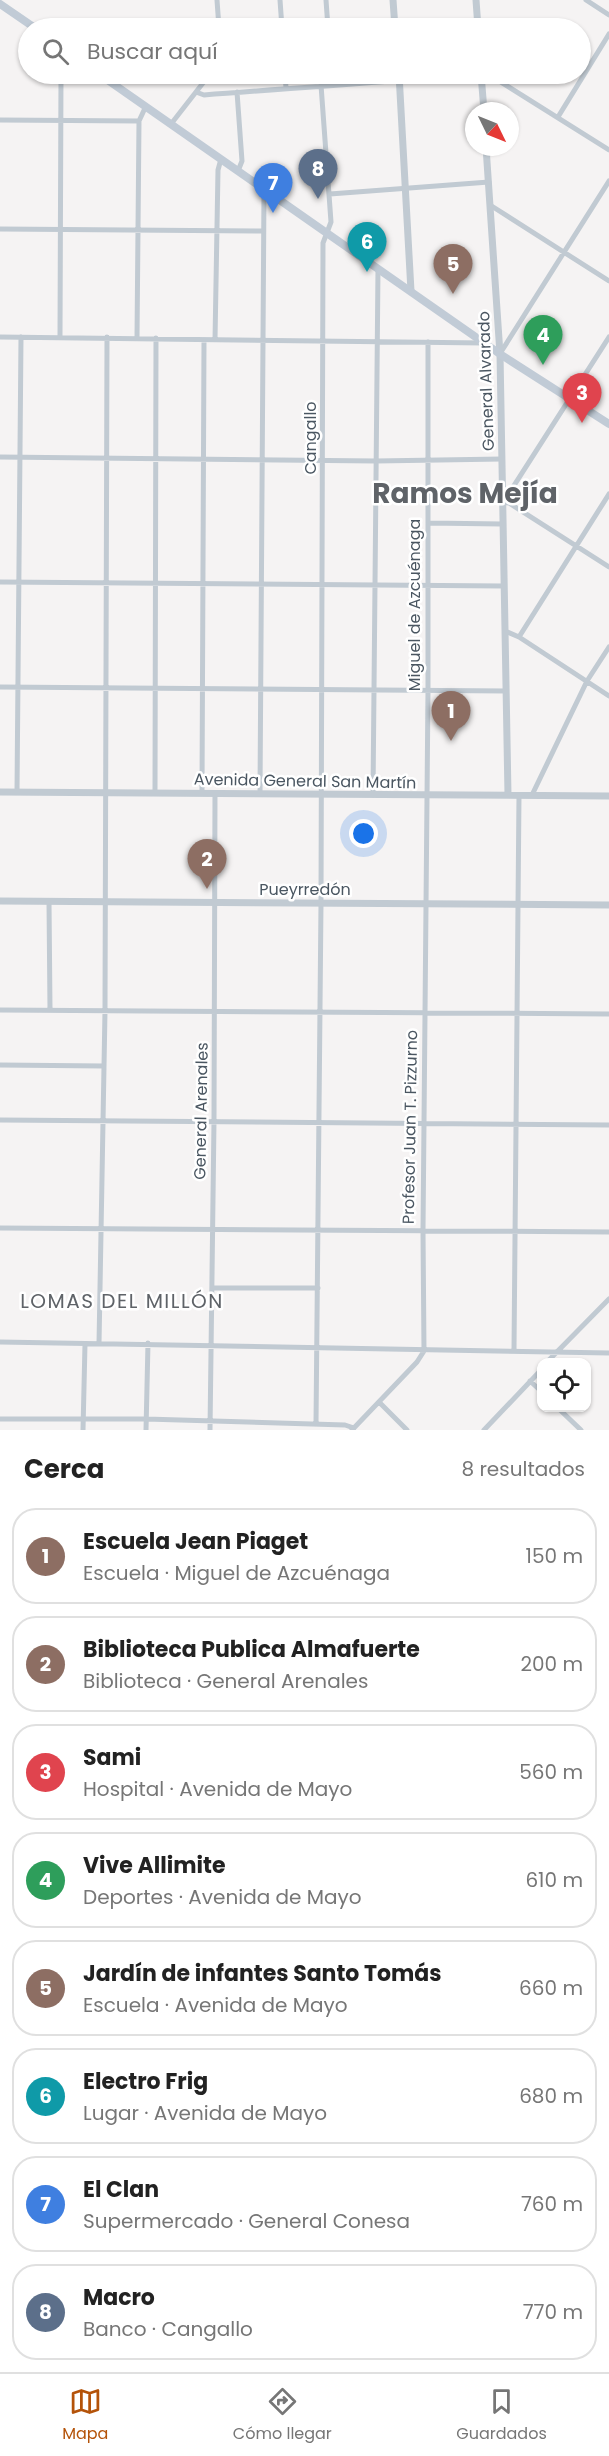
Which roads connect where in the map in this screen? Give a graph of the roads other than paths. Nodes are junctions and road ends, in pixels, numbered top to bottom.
1 (217, 0) edge
2 (280, 0) edge
3 (326, 0) edge
4 (393, 0) edge
5 (476, 0) edge
6 (586, 0) edge
7 (0, 4) edge
8 (609, 15) edge
9 (20, 18) edge
10 (218, 18) edge
11 (281, 18) edge
12 (327, 18) edge
13 (394, 18) edge
14 (477, 18) edge
15 (609, 34) edge
16 (591, 63) edge
17 (61, 84) edge
18 (114, 84) edge
19 (202, 84) edge
20 (286, 84) edge
21 (331, 84) edge
22 (399, 84) edge
23 (482, 84) edge
24 (504, 84) edge
25 (578, 84) edge
26 (321, 85) junction
27 (286, 87) junction
28 (196, 92) junction
29 (237, 92) junction
30 (483, 102) edge
31 (146, 106) junction
32 (558, 117) junction
33 (0, 120) edge
34 (60, 121) junction
35 (139, 121) junction
36 (171, 124) junction
37 (609, 150) edge
38 (487, 156) edge
39 (221, 159) junction
40 (238, 171) junction
41 (609, 181) edge
42 (489, 182) junction
43 (404, 189) junction
44 (264, 190) junction
45 (330, 194) junction
46 (490, 205) junction
47 (0, 229) edge
48 (61, 229) junction
49 (139, 229) junction
50 (216, 231) junction
51 (263, 231) junction
52 (327, 233) junction
53 (564, 253) junction
54 (378, 268) junction
55 (609, 281) edge
56 (411, 291) junction
57 (60, 336) junction
58 (0, 337) edge
59 (21, 337) junction
60 (107, 337) junction
61 (609, 337) edge
62 (136, 338) junction
63 (156, 338) junction
64 (204, 340) junction
65 (215, 340) junction
66 (262, 340) junction
67 (324, 340) junction
68 (377, 341) junction
69 (428, 342) junction
70 (485, 343) junction
71 (500, 354) junction
72 (570, 399) junction
73 (609, 424) edge
74 (0, 457) edge
75 (18, 457) junction
76 (106, 458) junction
77 (202, 459) junction
78 (262, 459) junction
79 (502, 459) junction
80 (156, 460) junction
81 (324, 460) junction
82 (428, 460) junction
83 (376, 461) junction
84 (609, 494) edge
85 (502, 499) junction
86 (428, 523) junction
87 (502, 524) junction
88 (576, 546) junction
89 (609, 567) edge
90 (0, 582) edge
91 (18, 582) junction
92 (107, 583) junction
93 (156, 583) junction
94 (203, 583) junction
95 (261, 584) junction
96 (323, 584) junction
97 (376, 586) junction
98 (427, 586) junction
99 (503, 586) junction
100 (506, 631) junction
101 (519, 637) junction
102 (609, 647) edge
103 (587, 681) junction
104 (0, 687) edge
105 (18, 687) junction
106 (106, 688) junction
107 (155, 688) junction
108 (203, 688) junction
109 (322, 689) junction
110 (261, 690) junction
111 (375, 690) junction
112 (428, 690) junction
113 (506, 691) junction
114 (609, 696) edge
115 (0, 792) edge
116 (17, 792) junction
117 (202, 792) junction
118 (105, 793) junction
119 (155, 793) junction
120 (215, 793) junction
121 (260, 793) junction
122 (321, 794) junction
123 (373, 795) junction
124 (508, 795) junction
125 (519, 795) junction
126 (532, 795) junction
127 (427, 796) junction
128 (609, 796) edge
129 (0, 901) edge
130 (49, 902) junction
131 (105, 902) junction
132 (214, 902) junction
133 (321, 903) junction
134 (425, 903) junction
135 (519, 904) junction
136 (609, 905) edge
137 (0, 1010) edge
138 (50, 1010) junction
139 (105, 1011) junction
140 (215, 1011) junction
141 (320, 1012) junction
142 (425, 1013) junction
143 (518, 1014) junction
144 (609, 1014) edge
145 (0, 1065) edge
146 (104, 1065) junction
147 (0, 1120) edge
148 (104, 1121) junction
149 (214, 1121) junction
150 (320, 1121) junction
151 (424, 1122) junction
152 (518, 1124) junction
153 (609, 1125) edge
154 (0, 1228) edge
155 (101, 1230) junction
156 (213, 1230) junction
157 (319, 1230) junction
158 (423, 1231) junction
159 (514, 1232) junction
160 (609, 1232) edge
161 (212, 1288) junction
162 (318, 1288) junction
163 (609, 1299) edge
164 (0, 1342) edge
165 (148, 1343) junction
166 (85, 1344) junction
167 (99, 1344) junction
168 (211, 1346) junction
169 (317, 1348) junction
170 (514, 1350) junction
171 (424, 1351) junction
172 (558, 1352) junction
173 (609, 1353) edge
174 (551, 1358) edge
175 (537, 1374) edge
176 (530, 1381) junction
177 (537, 1387) edge
178 (379, 1402) junction
179 (563, 1412) edge
180 (0, 1419) edge
181 (146, 1419) junction
182 (83, 1420) junction
183 (210, 1422) junction
184 (316, 1424) junction
185 (353, 1429) edge
186 (82, 1430) edge
187 (146, 1430) edge
188 (210, 1430) edge
189 (407, 1430) edge
190 (484, 1430) edge
191 (581, 1430) edge

1 - 10 street
2 - 11 street
3 - 12 street
4 - 13 street
5 - 14 street
6 - 8 street
7 - 9 main road
15 - 16 street
17 - 34 street
18 - 31 main road
19 - 28 street
20 - 27 street
21 - 26 street
22 - 43 street
23 - 30 street
24 - 32 street
25 - 32 street
26 - 27 street
26 - 45 street, Cangallo
27 - 29 street
28 - 29 street
28 - 36 street
29 - 40 street
31 - 35 street
31 - 36 main road
32 - 37 street
33 - 34 street
34 - 35 street
34 - 48 street
35 - 49 street
36 - 39 main road
38 - 42 street, General Alvarado
39 - 40 main road
39 - 50 street
40 - 44 main road
41 - 53 street
42 - 43 street
42 - 46 street, General Alvarado
43 - 45 street
43 - 56 street
44 - 51 street
44 - 52 main road
45 - 52 street, Cangallo
46 - 53 street
46 - 71 street, General Alvarado
47 - 48 street
48 - 49 street
48 - 57 street
49 - 50 street
49 - 62 street
50 - 51 street
50 - 65 street
51 - 66 street
52 - 54 main road
52 - 67 street, Cangallo
53 - 55 street
53 - 71 street
54 - 56 main road
54 - 68 street
56 - 70 main road
57 - 59 street
57 - 60 street
58 - 59 street
59 - 75 street
60 - 62 street
60 - 76 street
61 - 72 street
62 - 63 street
63 - 64 street
63 - 80 street
64 - 65 street
64 - 77 street
65 - 66 street
66 - 67 street
66 - 78 street
67 - 68 street
67 - 81 street, Cangallo
68 - 69 street
68 - 83 street
69 - 70 street
69 - 82 street, Miguel de Azcuénaga
70 - 71 main road
71 - 72 main road
71 - 79 street, General Alvarado
72 - 73 main road
72 - 85 street
74 - 75 street
75 - 76 street
75 - 91 street
76 - 80 street
76 - 92 street
77 - 78 street
77 - 80 street
77 - 94 street
78 - 81 street
78 - 95 street
79 - 82 street
79 - 85 street, General Alvarado
80 - 93 street
81 - 83 street
81 - 96 street, Cangallo
82 - 83 street
82 - 86 street, Miguel de Azcuénaga
83 - 97 street
84 - 88 street
85 - 87 street, General Alvarado
85 - 88 street
86 - 87 street
86 - 98 street, Miguel de Azcuénaga
87 - 99 street, General Alvarado
88 - 89 street
88 - 101 street
90 - 91 street
91 - 92 street
91 - 105 street
92 - 93 street
92 - 106 street
93 - 94 street
93 - 107 street
94 - 95 street
94 - 108 street
95 - 96 street
95 - 110 street
96 - 97 street
96 - 109 street, Cangallo
97 - 98 street
97 - 111 street
98 - 99 street
98 - 112 street, Miguel de Azcuénaga
99 - 100 street, General Alvarado
100 - 101 street
100 - 113 street, General Alvarado
101 - 103 street
102 - 103 street
103 - 114 street
103 - 126 street
104 - 105 street
105 - 106 street
105 - 116 street
106 - 107 street
106 - 118 street
107 - 108 street
107 - 119 street
108 - 110 street
108 - 117 street
109 - 110 street
109 - 111 street
109 - 122 street, Cangallo
110 - 121 street
111 - 112 street
111 - 123 street
112 - 113 street
112 - 127 street, Miguel de Azcuénaga
113 - 124 street, General Alvarado
115 - 116 street, Avenida General San Martín
116 - 118 street, Avenida General San Martín
117 - 119 street, Avenida General San Martín
117 - 120 street, Avenida General San Martín
118 - 119 street, Avenida General San Martín
118 - 131 street
120 - 121 street, Avenida General San Martín
120 - 132 street, General Arenales
121 - 122 street, Avenida General San Martín
122 - 123 street, Avenida General San Martín
122 - 133 street, Cangallo
123 - 127 street, Avenida General San Martín
124 - 125 street, Avenida General San Martín
124 - 127 street, Avenida General San Martín
125 - 126 street, Avenida General San Martín
125 - 135 street
126 - 128 street, Avenida General San Martín
127 - 134 street, Profesor Juan T. Pizzurno
129 - 130 street, Pueyrredón
130 - 131 street, Pueyrredón
130 - 138 street
131 - 132 street, Pueyrredón
131 - 139 street
132 - 133 street, Pueyrredón
132 - 140 street, General Arenales
133 - 134 street, Pueyrredón
133 - 141 street, Cangallo
134 - 135 street, Pueyrredón
134 - 142 street, Profesor Juan T. Pizzurno
135 - 136 street, Pueyrredón
135 - 143 street
137 - 138 street
138 - 139 street
139 - 140 street
139 - 146 street
140 - 141 street
140 - 149 street, General Arenales
141 - 142 street
141 - 150 street, Cangallo
142 - 143 street
142 - 151 street, Profesor Juan T. Pizzurno
143 - 144 street
143 - 152 street
145 - 146 street
146 - 148 street
147 - 148 street
148 - 149 street
148 - 155 street
149 - 150 street
149 - 156 street, General Arenales
150 - 151 street
150 - 157 street, Cangallo
151 - 152 street
151 - 158 street, Profesor Juan T. Pizzurno
152 - 153 street
152 - 159 street
154 - 155 street
155 - 156 street
155 - 167 street
156 - 157 street
156 - 161 street, General Arenales
157 - 158 street
157 - 162 street, Cangallo
158 - 159 street
158 - 171 street, Profesor Juan T. Pizzurno
159 - 160 street
159 - 170 street
161 - 162 street
161 - 168 street, General Arenales
162 - 169 street, Cangallo
163 - 172 street
164 - 166 street
165 - 167 street
165 - 168 street
165 - 181 street
166 - 167 street
166 - 182 street
168 - 169 street
168 - 183 street, General Arenales
169 - 171 street
169 - 184 street, Cangallo
170 - 171 street
170 - 172 street
171 - 178 street
172 - 173 street
172 - 174 street
175 - 176 street
176 - 177 street
176 - 190 street
178 - 185 street
178 - 189 street
179 - 191 street
180 - 182 street
181 - 182 street
181 - 183 street
181 - 187 street
182 - 186 street
183 - 184 street
183 - 188 street, General Arenales
184 - 185 street

